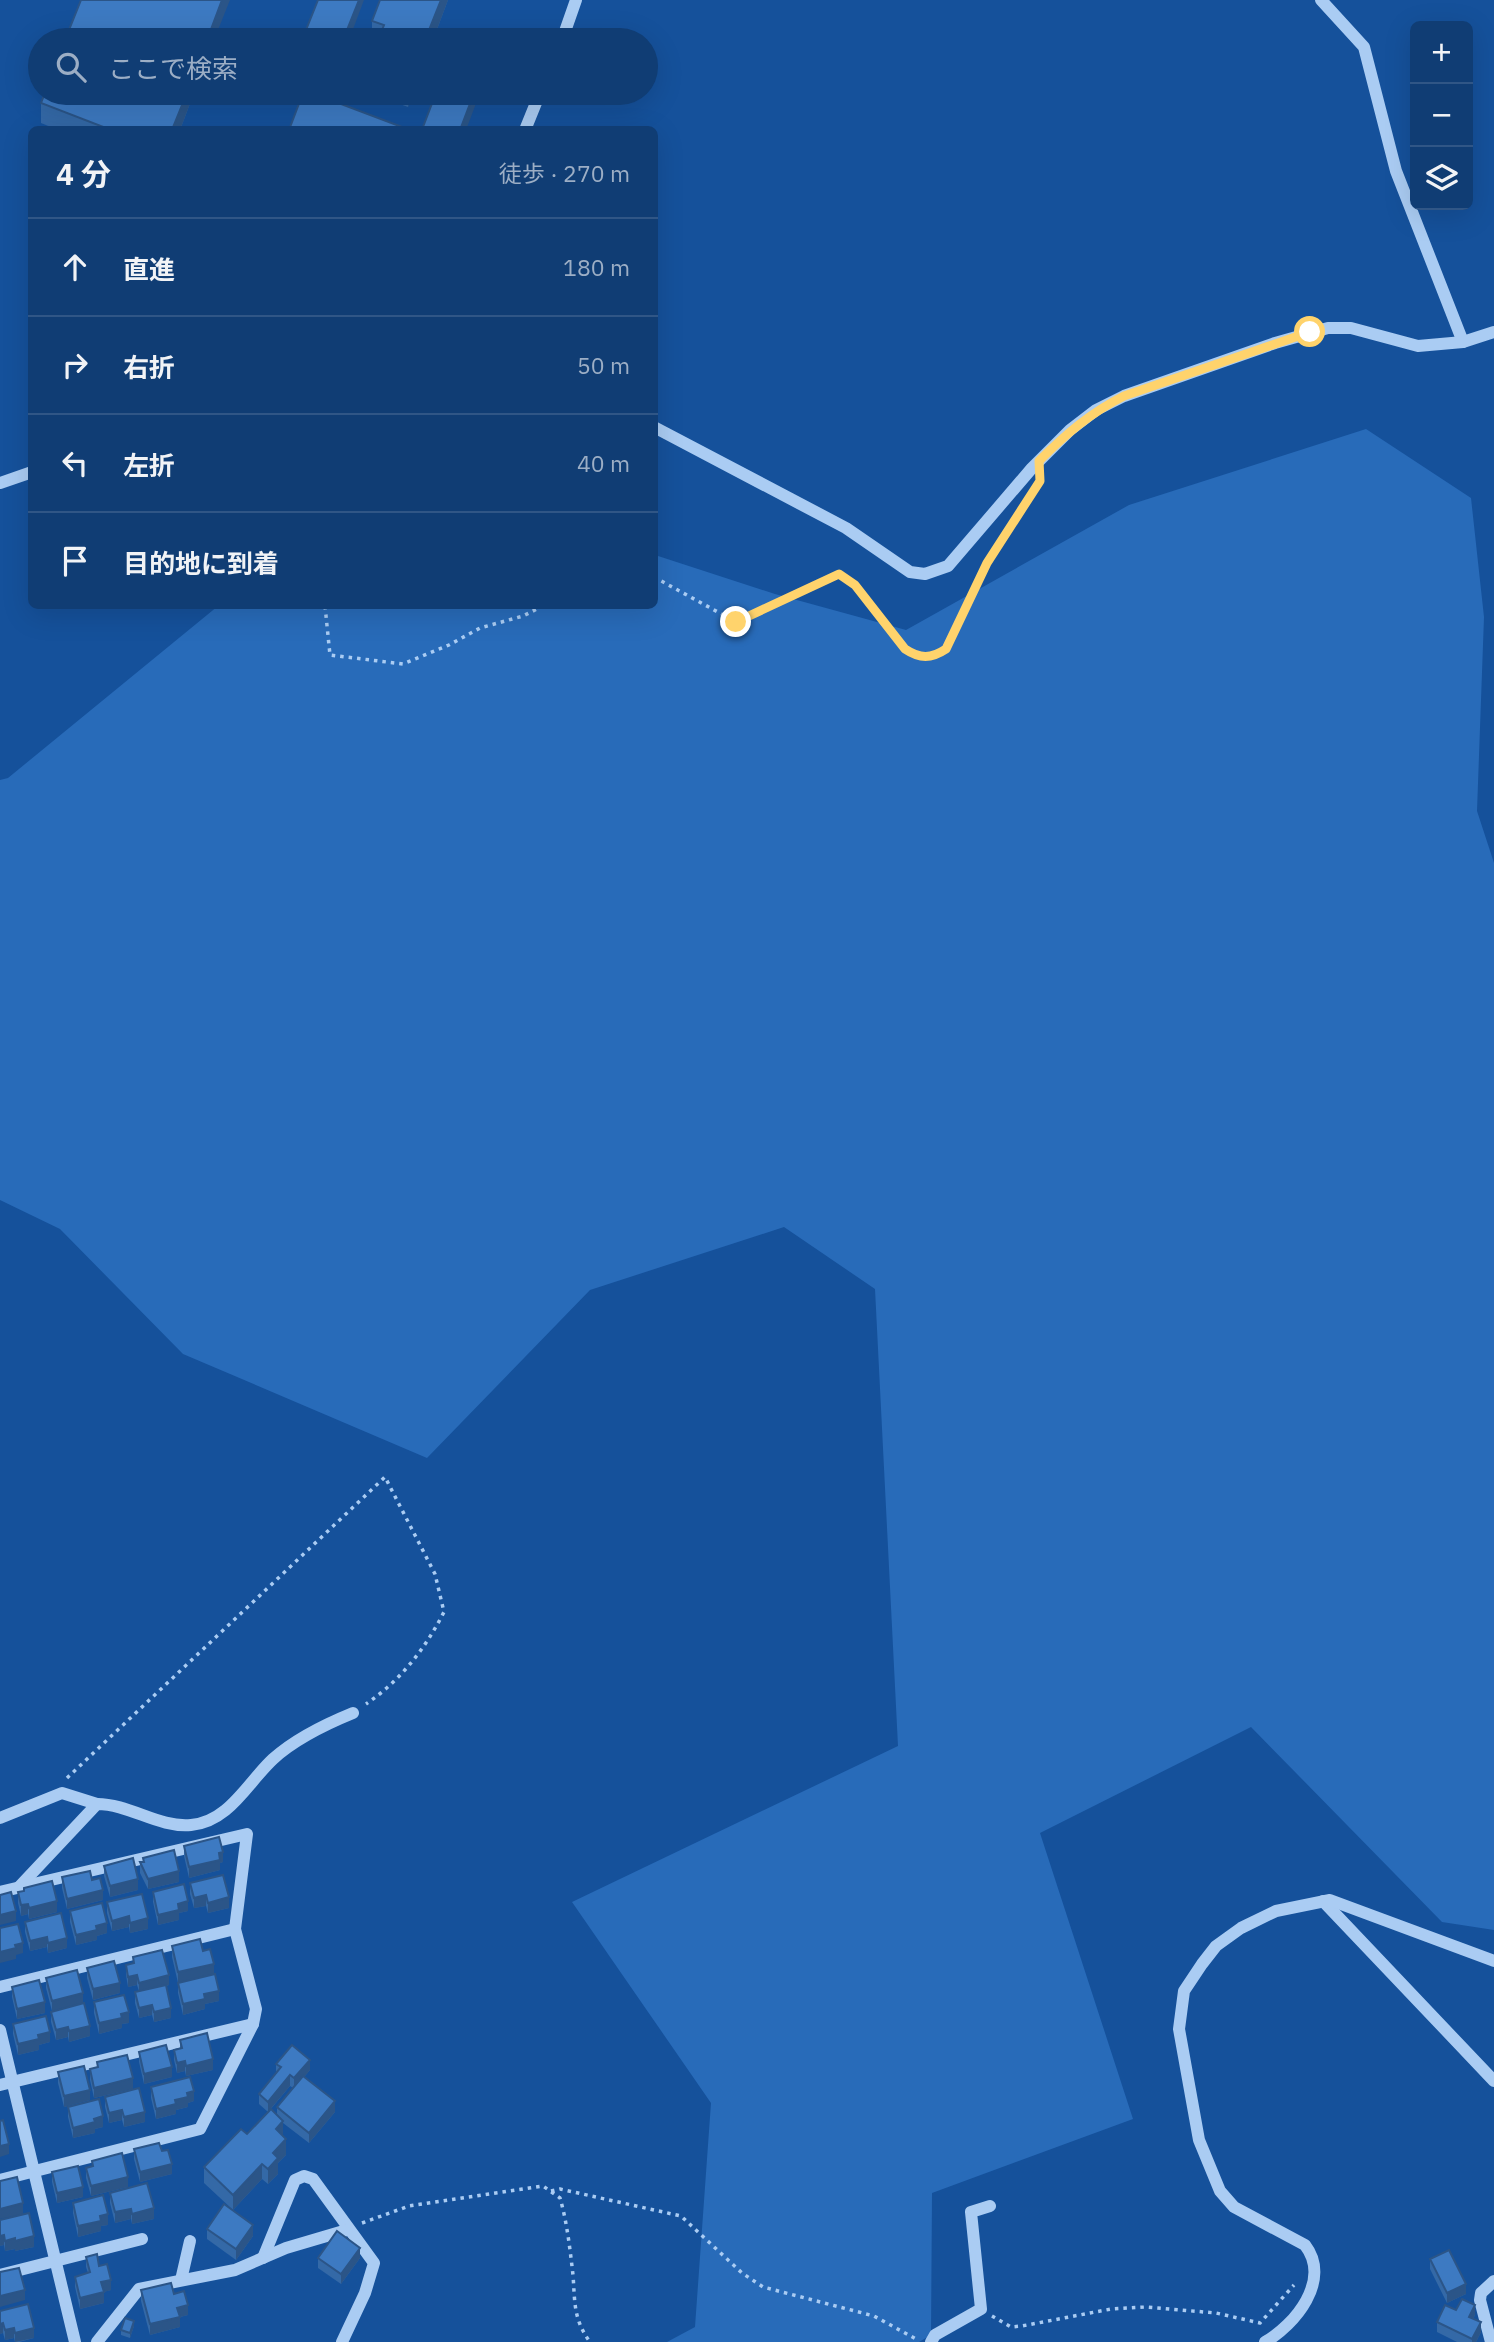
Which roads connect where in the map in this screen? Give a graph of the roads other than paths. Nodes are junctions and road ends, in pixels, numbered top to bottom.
1 (576, 0) edge
2 (1321, 0) edge
3 (566, 28) edge
4 (535, 105) edge
5 (527, 126) edge
6 (1494, 332) edge
7 (1463, 342) junction
8 (658, 429) edge
9 (28, 473) edge
10 (0, 483) edge
11 (353, 1713) road end
12 (97, 1804) junction
13 (0, 1818) edge
14 (19, 1887) junction
15 (0, 1892) edge
16 (1323, 1901) junction
17 (235, 1929) junction
18 (1494, 1961) edge
19 (0, 1987) edge
20 (253, 2024) junction
21 (0, 2030) edge
22 (1494, 2081) edge
23 (6, 2083) edge
24 (32, 2172) junction
25 (0, 2180) edge
26 (990, 2206) dead end
27 (347, 2230) junction
28 (142, 2239) dead end
29 (190, 2241) dead end
30 (263, 2258) junction
31 (55, 2262) junction
32 (0, 2275) edge
33 (181, 2280) junction
34 (1494, 2281) edge
35 (75, 2342) edge
36 (97, 2342) edge
37 (342, 2342) edge
38 (931, 2342) edge
39 (1265, 2342) edge
40 (1491, 2342) edge

1 - 3 street
2 - 7 street
4 - 5 street
6 - 7 street
7 - 8 street
9 - 10 street
11 - 12 street
12 - 13 street
12 - 14 street
14 - 15 street
14 - 17 street
16 - 18 street
16 - 22 street
16 - 39 street
17 - 19 street
17 - 20 street
20 - 23 street
20 - 24 street
21 - 23 street
23 - 24 street
24 - 25 street
24 - 31 street
26 - 38 street
27 - 30 street
27 - 30 street
27 - 37 street
28 - 31 street
29 - 33 street
30 - 33 street
31 - 32 street
31 - 35 street
33 - 36 street
34 - 40 street

